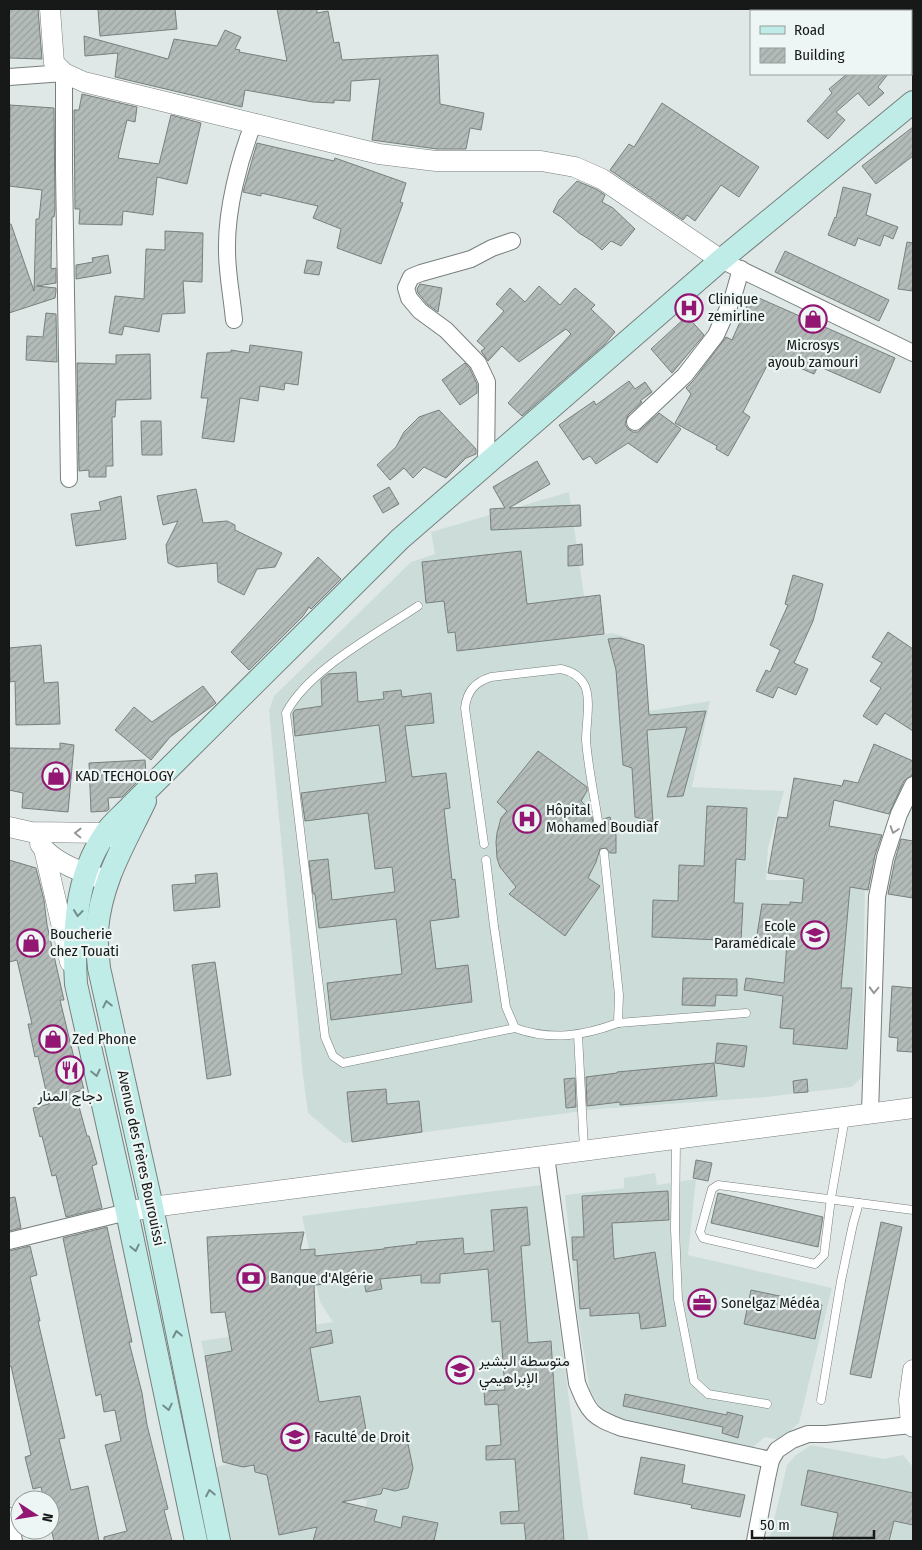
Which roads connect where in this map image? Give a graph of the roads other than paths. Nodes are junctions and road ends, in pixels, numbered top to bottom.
1 (50, 9) edge
2 (64, 73) junction
3 (9, 77) edge
4 (913, 102) edge
5 (254, 122) junction
6 (512, 241) dead end
7 (731, 265) junction
8 (234, 320) dead end
9 (912, 348) edge
10 (634, 422) dead end
11 (486, 465) junction
12 (69, 479) dead end
13 (418, 606) dead end
14 (913, 785) edge
15 (598, 821) dead end
16 (9, 827) edge
17 (31, 832) junction
18 (114, 838) junction
19 (484, 844) dead end
20 (44, 849) junction
21 (604, 853) dead end
22 (486, 860) dead end
23 (87, 874) junction
24 (109, 881) junction
25 (76, 984) junction
26 (746, 1013) dead end
27 (618, 1022) junction
28 (515, 1028) junction
29 (578, 1034) junction
30 (913, 1108) edge
31 (870, 1112) junction
32 (845, 1116) junction
33 (676, 1138) junction
34 (584, 1151) junction
35 (546, 1156) junction
36 (831, 1198) junction
37 (860, 1202) junction
38 (152, 1207) junction
39 (913, 1210) edge
40 (128, 1212) junction
41 (9, 1242) edge
42 (913, 1370) edge
43 (821, 1400) dead end
44 (767, 1404) dead end
45 (912, 1426) edge
46 (771, 1460) junction
47 (9, 1516) edge
48 (14, 1541) edge
49 (196, 1541) edge
50 (219, 1541) edge
51 (755, 1541) edge

1 - 2 street
2 - 3 street
2 - 5 street
2 - 12 street
4 - 7 main road
5 - 7 street
5 - 8 street
6 - 11 street
7 - 9 street
7 - 10 street
7 - 11 main road
11 - 18 main road
13 - 28 lane
14 -> 31 street
15 - 19 lane
16 - 17 street
18 -> 17 street
17 - 20 street
18 - 23 main road
18 - 24 main road, Avenue des Frères Bourouissi
20 - 23 street
20 - 25 street
21 - 27 lane
22 - 28 lane
23 - 24 street
23 -> 25 main road
38 -> 24 main road, Avenue des Frères Bourouissi
25 -> 40 main road
26 - 27 lane
27 - 29 lane
28 - 29 lane
29 - 34 lane
30 - 31 street
31 - 32 street
32 - 33 street
32 - 36 lane
33 - 34 street
33 - 44 lane
34 - 35 street
35 - 38 street
35 - 46 street
36 - 36 lane
36 - 37 lane
37 - 39 lane
37 - 43 lane
38 - 40 street
50 -> 38 main road, Avenue des Frères Bourouissi
40 - 41 street
40 -> 49 main road
42 - 45 street
45 - 46 street
46 - 51 street
47 - 48 street

